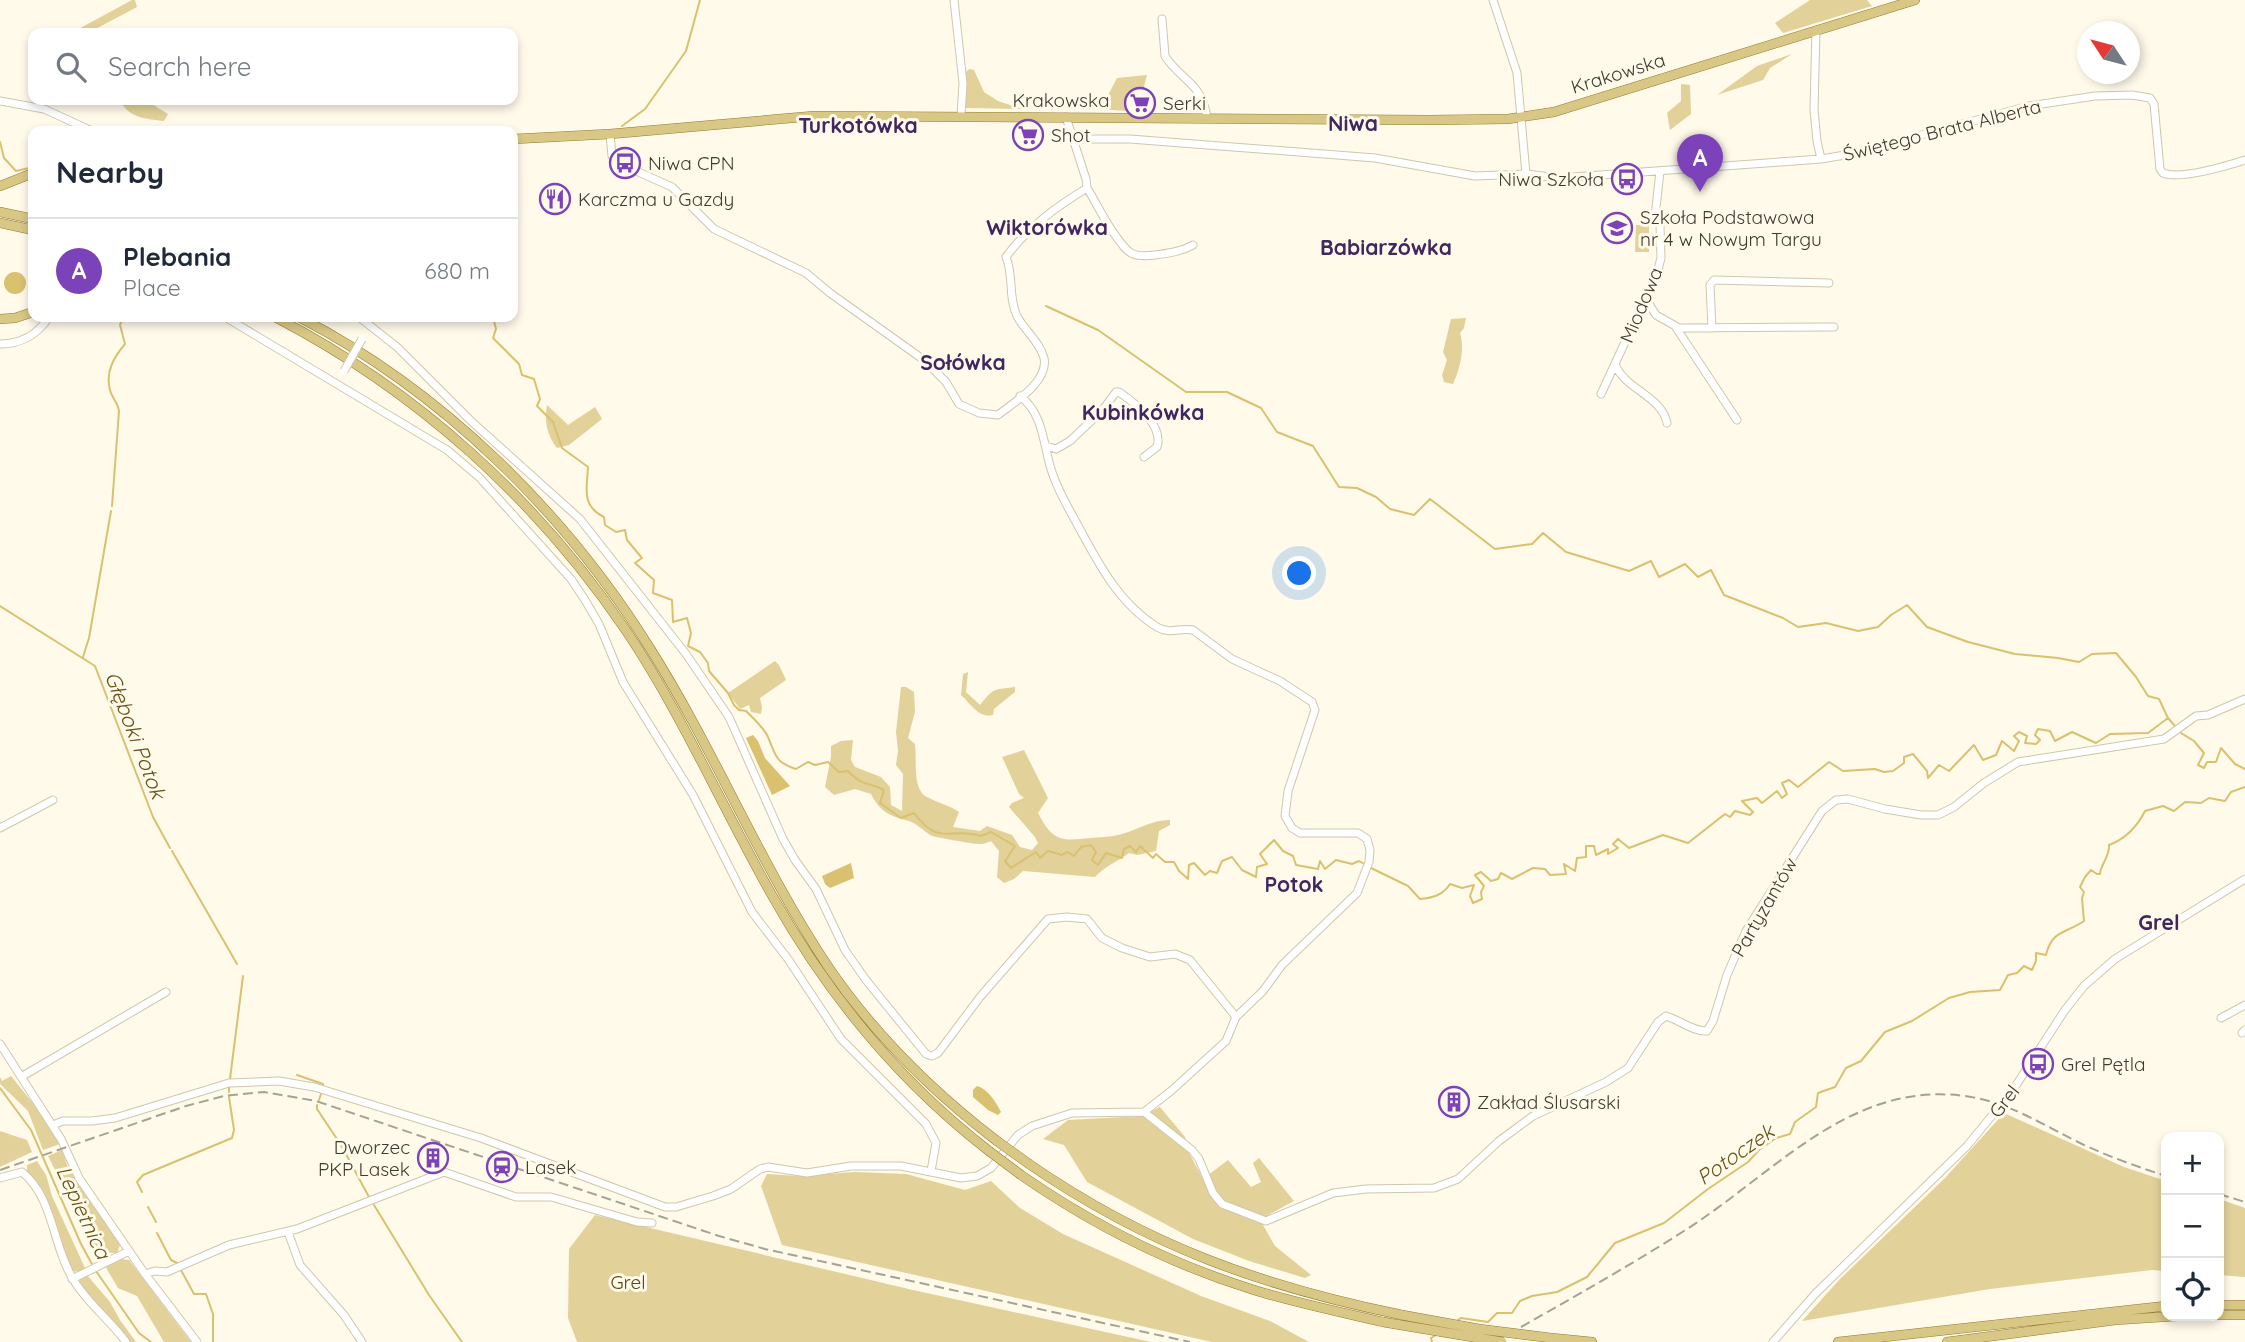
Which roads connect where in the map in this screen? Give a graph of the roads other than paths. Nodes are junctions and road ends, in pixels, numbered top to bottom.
1 (954, 0) edge
2 (1493, 0) edge
3 (1915, 0) edge
4 (1162, 19) dead end
5 (1816, 30) junction
6 (0, 101) edge
7 (961, 116) junction
8 (1066, 117) junction
9 (1207, 118) junction
10 (1519, 118) junction
11 (72, 122) junction
12 (77, 126) edge
13 (81, 126) edge
14 (610, 134) junction
15 (518, 139) edge
16 (1073, 139) junction
17 (1821, 159) junction
18 (2245, 160) edge
19 (1661, 171) junction
20 (1526, 174) junction
21 (28, 175) edge
22 (2, 186) edge
23 (1087, 188) junction
24 (1, 216) edge
25 (28, 219) edge
26 (28, 229) edge
27 (0, 230) edge
28 (1193, 245) dead end
29 (1829, 283) dead end
30 (1646, 299) junction
31 (28, 314) edge
32 (0, 318) edge
33 (46, 322) edge
34 (233, 322) edge
35 (284, 322) edge
36 (309, 322) edge
37 (366, 322) edge
38 (370, 325) junction
39 (1675, 326) junction
40 (1834, 327) dead end
41 (1712, 328) junction
42 (0, 344) edge
43 (1615, 364) junction
44 (336, 383) junction
45 (1601, 394) dead end
46 (1020, 396) junction
47 (1737, 420) dead end
48 (1667, 423) dead end
49 (1046, 446) junction
50 (1144, 457) dead end
51 (2245, 699) edge
52 (53, 800) dead end
53 (0, 828) edge
54 (2245, 879) edge
55 (166, 992) dead end
56 (2245, 1005) edge
57 (1236, 1017) junction
58 (2221, 1018) dead end
59 (0, 1044) edge
60 (21, 1077) junction
61 (1143, 1112) junction
62 (53, 1125) junction
63 (931, 1171) junction
64 (0, 1178) edge
65 (652, 1223) dead end
66 (288, 1231) junction
67 (129, 1251) junction
68 (145, 1274) junction
69 (72, 1279) junction
70 (2224, 1305) edge
71 (2245, 1305) edge
72 (2161, 1307) edge
73 (2224, 1315) edge
74 (2245, 1315) edge
75 (2161, 1317) edge
76 (126, 1342) edge
77 (197, 1342) edge
78 (362, 1342) edge
79 (1503, 1342) edge
80 (1592, 1342) edge
81 (1773, 1342) edge
82 (1838, 1342) edge
83 (1947, 1342) edge

1 - 7 street
2 - 10 street
3 - 5 main road, Krakowska
4 - 9 street
5 - 10 main road, Krakowska
5 - 17 street
6 - 11 street
7 - 8 main road, Krakowska
7 - 14 main road, Krakowska
8 - 9 main road, Krakowska
8 - 16 street
9 - 10 main road, Krakowska
10 - 20 street
11 - 12 street
11 - 13 street
14 - 15 main road, Krakowska
14 - 46 street
16 - 20 street, Świętego Brata Alberta
16 - 23 street
17 - 18 street, Świętego Brata Alberta
17 - 19 street, Świętego Brata Alberta
19 - 20 street, Świętego Brata Alberta
19 - 30 street, Miodowa
21 - 22 main road
23 - 28 street
23 - 46 street
24 - 25 main road
24 - 26 main road
26 - 27 main road
29 - 41 street
30 - 39 street
30 - 43 street, Miodowa
31 - 32 main road
33 - 42 street
34 - 44 street
35 - 79 main road, bridge
36 - 80 main road, bridge
37 - 38 street
38 - 44 street, bridge
38 - 57 street
39 - 41 street
39 - 47 street
40 - 41 street
43 - 45 street, Miodowa
43 - 48 street
44 - 63 street
46 - 49 street
49 - 50 street
49 - 57 street
51 - 61 street, Partyzantów
52 - 53 street
54 - 81 street, Grel
55 - 60 street
56 - 58 street
57 - 61 street
59 - 60 street
60 - 62 street
61 - 63 street
62 - 63 street
62 - 67 street
64 - 69 street
65 - 66 street
66 - 68 street
66 - 78 street
67 - 68 street
67 - 69 street
68 - 77 street
69 - 76 street
70 - 71 main road
72 - 82 main road
73 - 74 main road
75 - 83 main road

